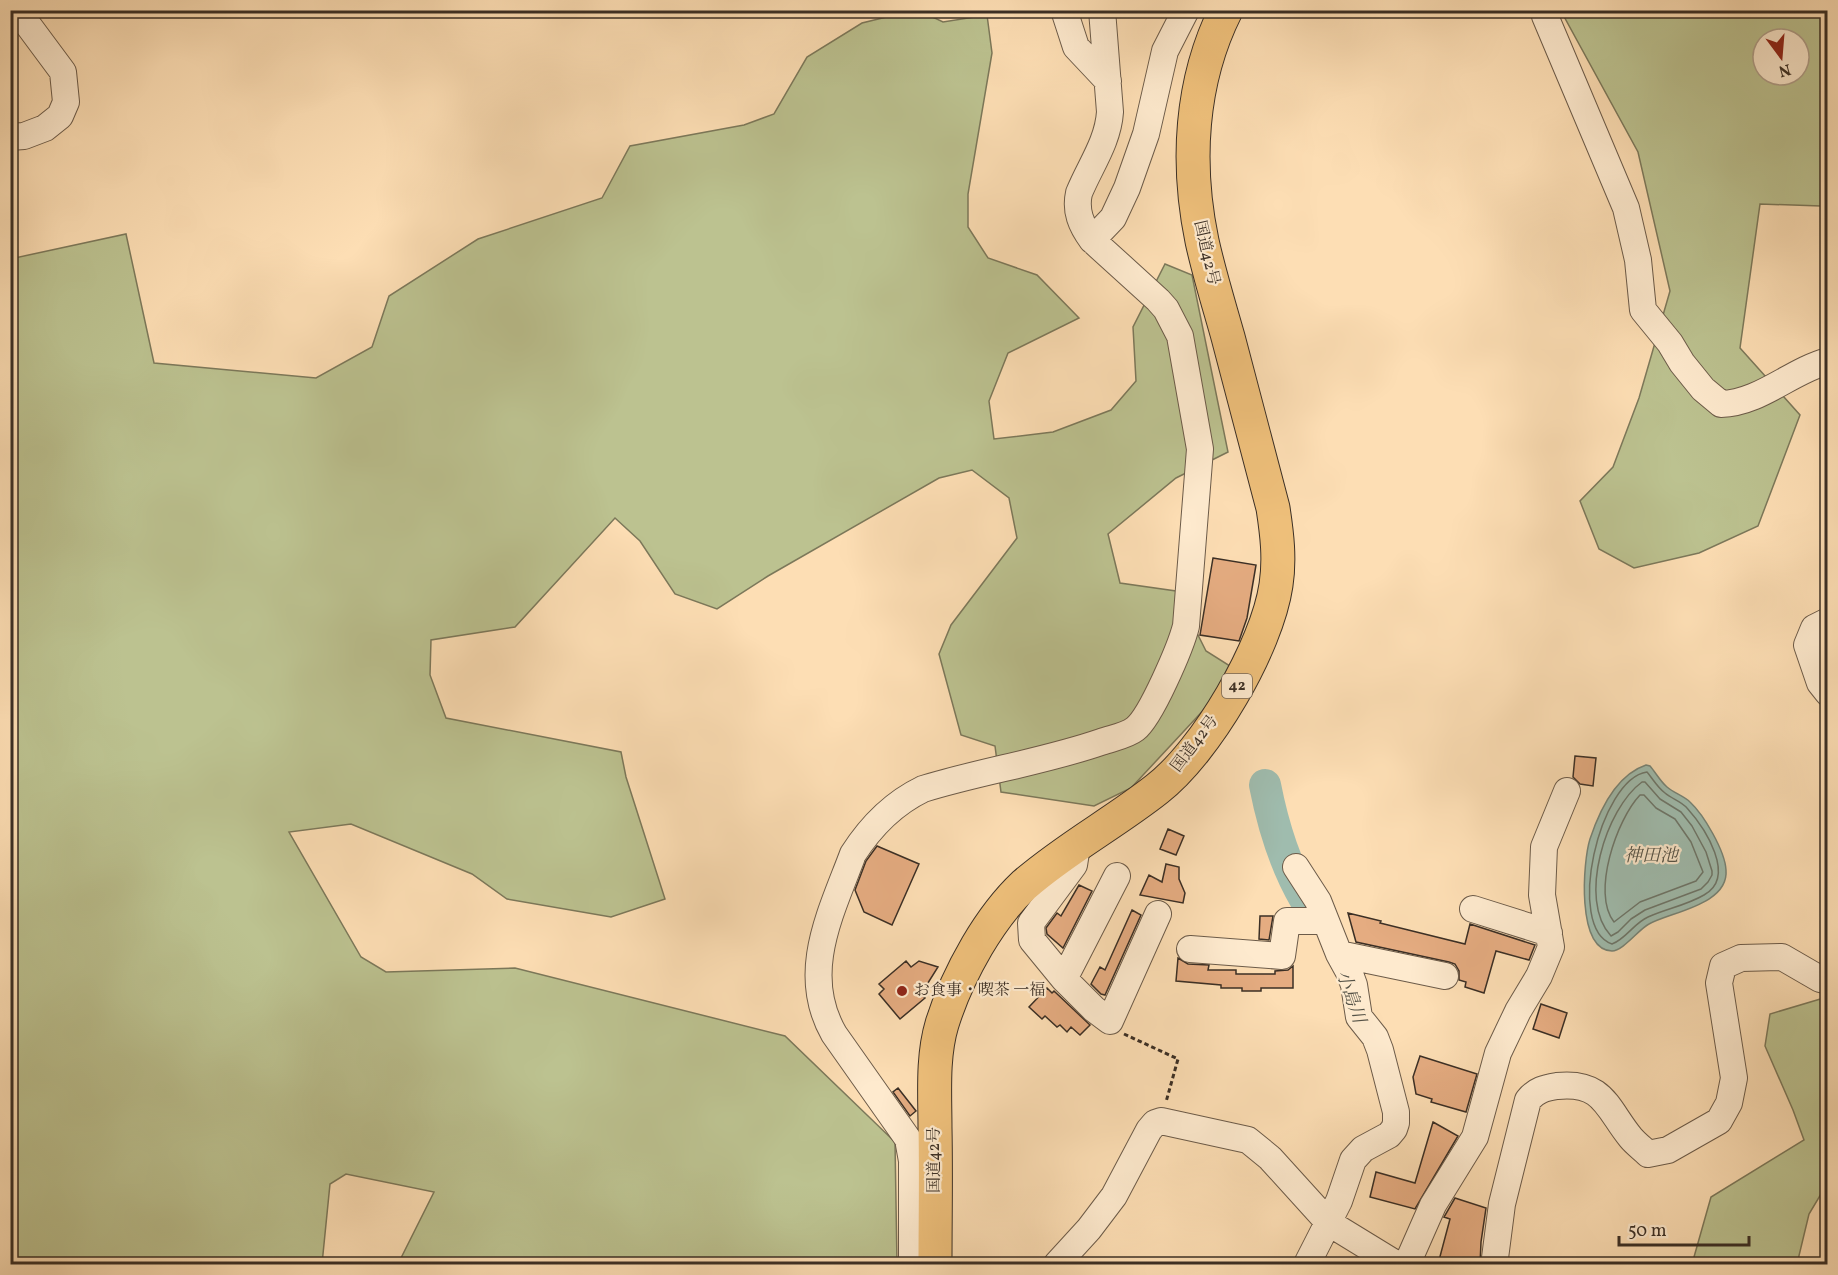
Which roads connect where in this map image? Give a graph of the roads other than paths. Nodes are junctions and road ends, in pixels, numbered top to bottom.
1 (17, 10) edge
2 (1064, 10) edge
3 (1102, 10) edge
4 (1186, 10) edge
5 (1226, 10) edge
6 (1544, 10) edge
7 (1108, 81) junction
8 (10, 136) edge
9 (1092, 240) junction
10 (1827, 361) edge
11 (1827, 621) edge
12 (1827, 693) edge
13 (1567, 792) dead end
14 (1077, 846) junction
15 (1296, 867) dead end
16 (1117, 876) dead end
17 (1473, 909) dead end
18 (1158, 914) dead end
19 (1325, 921) junction
20 (1549, 933) junction
21 (1190, 949) dead end
22 (1339, 954) junction
23 (1445, 976) dead end
24 (1064, 979) junction
25 (1827, 981) edge
26 (1329, 1223) junction
27 (912, 1264) edge
28 (935, 1264) edge
29 (1057, 1264) edge
30 (1307, 1264) edge
31 (1396, 1264) edge
32 (1407, 1264) edge
33 (1495, 1264) edge

1 - 8 street
2 - 7 street
3 - 7 street
4 - 9 street
5 - 14 highway, 国道42号 / 42
6 - 10 street
7 - 9 street
9 - 27 street
11 - 12 street
13 - 20 street
14 - 24 street
14 - 28 highway, 国道42号 / 42
15 - 19 street
16 - 24 street
17 - 20 street
18 - 24 street
19 - 21 street
19 - 22 street
20 - 32 street
22 - 23 street
22 - 26 street
25 - 33 street
26 - 29 street
26 - 30 street
26 - 31 street

